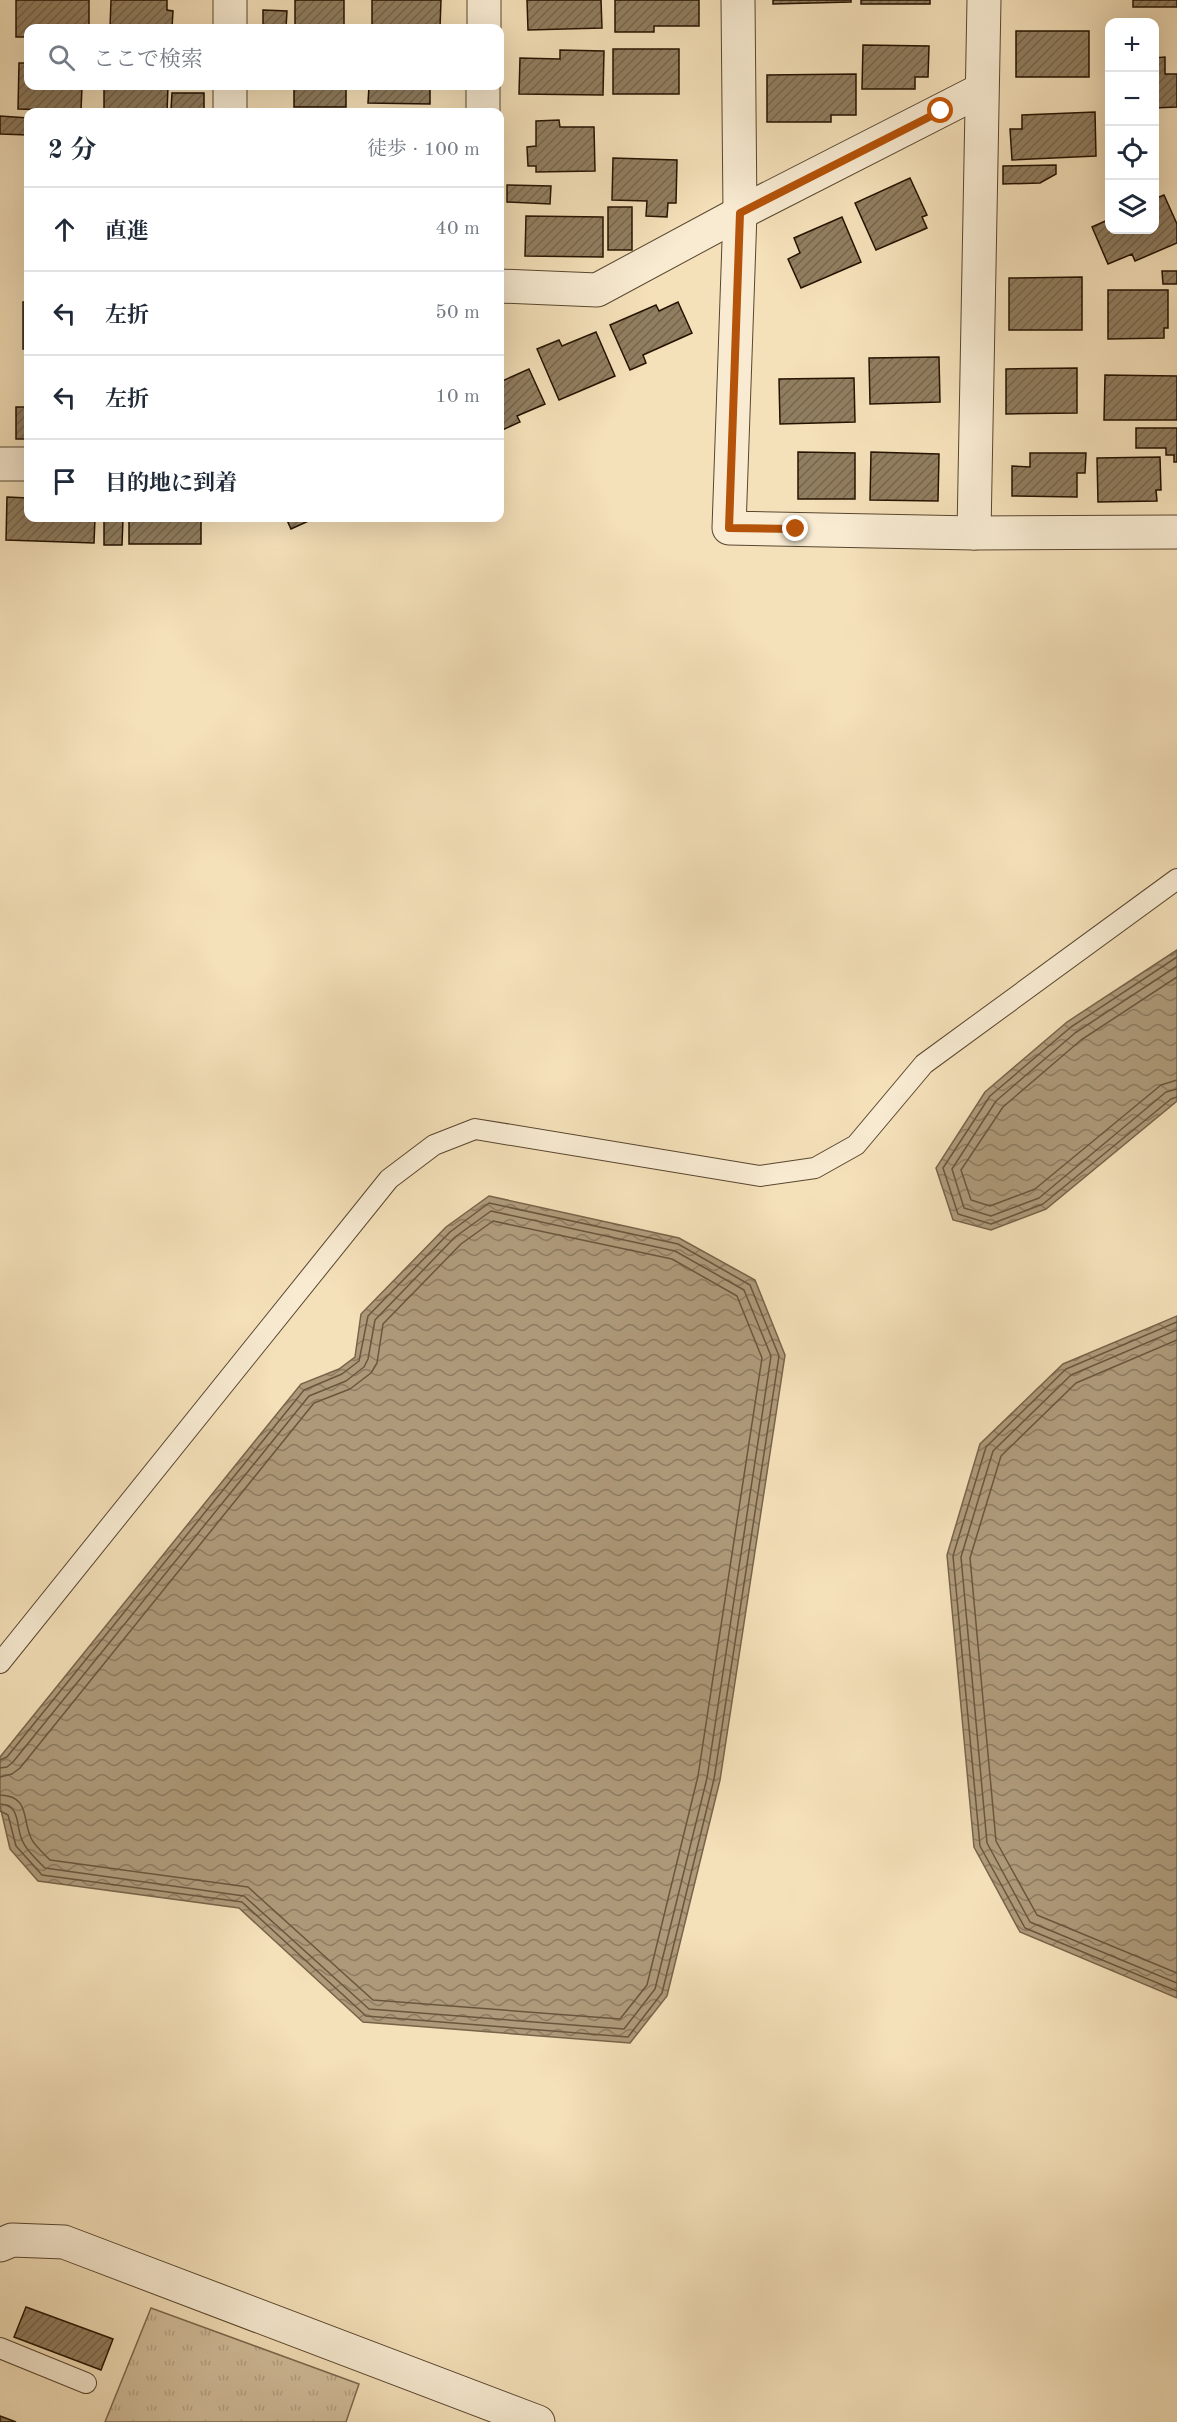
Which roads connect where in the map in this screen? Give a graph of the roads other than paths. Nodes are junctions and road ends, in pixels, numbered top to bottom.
1 (230, 0) edge
2 (484, 0) edge
3 (738, 0) edge
4 (984, 0) edge
5 (230, 24) edge
6 (484, 24) edge
7 (230, 90) edge
8 (483, 90) edge
9 (981, 90) junction
10 (230, 108) edge
11 (483, 108) edge
12 (740, 213) junction
13 (504, 286) edge
14 (0, 464) edge
15 (24, 464) edge
16 (1177, 532) edge
17 (974, 533) junction
18 (1177, 879) edge
19 (0, 1663) edge
20 (0, 2245) edge
21 (0, 2348) edge
22 (86, 2383) dead end
23 (538, 2422) edge

1 - 5 street
2 - 6 street
3 - 12 street
4 - 9 street
7 - 10 street
8 - 11 street
9 - 12 street
9 - 17 street
12 - 13 street
12 - 17 street
14 - 15 street
16 - 17 street
18 - 19 lane
20 - 23 street
21 - 22 lane

